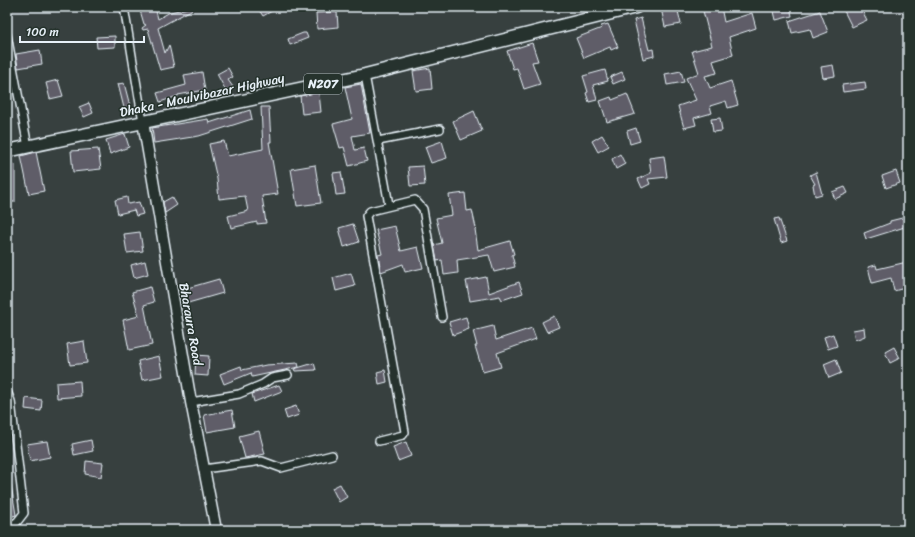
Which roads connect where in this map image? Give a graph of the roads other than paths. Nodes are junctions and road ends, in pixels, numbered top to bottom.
1 (124, 7) edge
2 (636, 7) edge
3 (7, 35) edge
4 (365, 75) junction
5 (143, 122) junction
6 (440, 129) dead end
7 (378, 141) junction
8 (28, 147) junction
9 (7, 151) edge
10 (389, 206) junction
11 (442, 317) dead end
12 (288, 375) dead end
13 (7, 391) edge
14 (191, 402) junction
15 (379, 441) dead end
16 (332, 455) dead end
17 (204, 469) junction
18 (7, 527) edge
19 (216, 530) edge

1 - 5 street
2 - 4 highway, Dhaka - Moulvibazar Highway / N207
3 - 8 street
4 - 5 highway, Dhaka - Moulvibazar Highway / N207
4 - 7 street
5 - 8 highway, Dhaka - Moulvibazar Highway / N207
5 - 14 main road, Bharaura Road
6 - 7 street
7 - 10 street
8 - 9 highway, Dhaka - Moulvibazar Highway / N207
10 - 11 street
10 - 15 street
12 - 14 street
13 - 18 street
14 - 17 main road, Bharaura Road
16 - 17 street
17 - 19 main road, Bharaura Road

